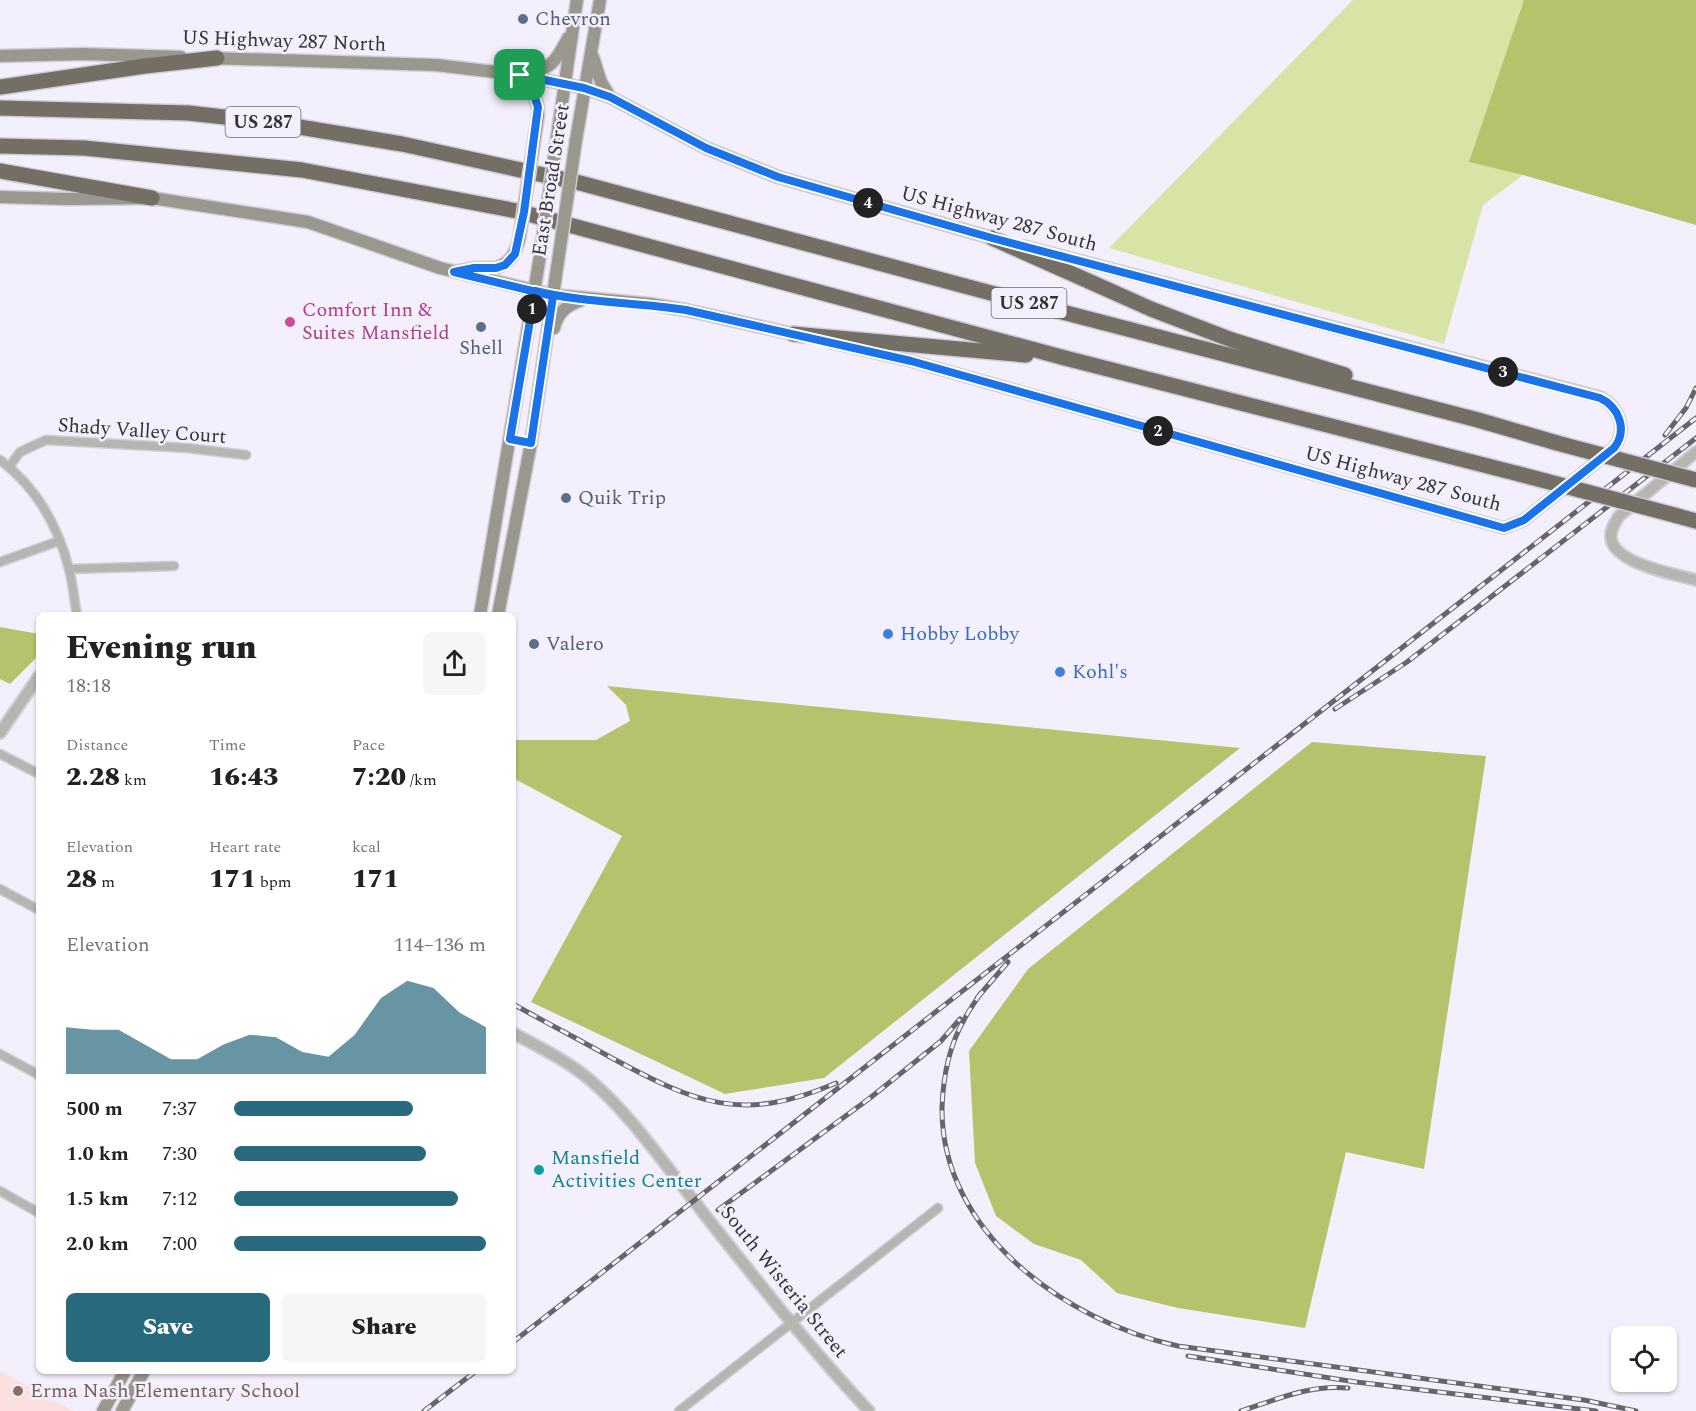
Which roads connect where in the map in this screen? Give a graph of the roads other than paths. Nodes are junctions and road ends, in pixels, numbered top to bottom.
1 (577, 0) edge
2 (600, 0) edge
3 (572, 32) junction
4 (592, 49) junction
5 (0, 56) edge
6 (217, 58) junction
7 (520, 75) junction
8 (565, 85) junction
9 (0, 87) edge
10 (584, 88) junction
11 (610, 97) junction
12 (0, 108) edge
13 (0, 146) edge
14 (0, 171) edge
15 (0, 197) edge
16 (153, 198) junction
17 (992, 238) junction
18 (454, 272) junction
19 (535, 291) junction
20 (553, 296) junction
21 (585, 298) junction
22 (793, 334) junction
23 (547, 346) junction
24 (1065, 358) junction
25 (1478, 420) junction
26 (510, 439) junction
27 (531, 443) junction
28 (1696, 452) edge
29 (246, 455) dead end
30 (0, 460) edge
31 (9, 467) junction
32 (1696, 480) edge
33 (1696, 521) edge
34 (58, 540) junction
35 (0, 562) edge
36 (174, 566) dead end
37 (69, 568) junction
38 (1696, 580) edge
39 (485, 592) junction
40 (502, 594) junction
41 (76, 612) edge
42 (481, 612) edge
43 (499, 612) edge
44 (36, 680) edge
45 (0, 733) edge
46 (0, 754) edge
47 (36, 772) edge
48 (0, 889) edge
49 (36, 908) edge
50 (516, 1035) edge
51 (0, 1054) edge
52 (36, 1073) edge
53 (0, 1191) edge
54 (938, 1208) dead end
55 (36, 1211) edge
56 (792, 1323) junction
57 (123, 1374) edge
58 (142, 1374) edge
59 (103, 1411) edge
60 (122, 1411) edge
61 (679, 1411) edge
62 (869, 1411) edge

1 - 3 main road, East Broad Street
2 - 4 main road, East Broad Street
3 - 7 main road
3 - 8 main road, East Broad Street
4 - 10 main road, East Broad Street
4 - 11 main road
5 - 6 main road, US Highway 287 North
6 - 7 main road, US Highway 287 North
6 - 9 highway
7 - 8 main road, US Highway 287 North
7 - 18 main road, bridge
8 - 10 main road, US Highway 287 South
8 - 19 main road, East Broad Street, bridge
10 - 11 main road, US Highway 287 South
10 - 20 main road, East Broad Street, bridge
11 - 17 main road, US Highway 287 South
12 - 25 highway, US 287
13 - 24 highway, US 287
14 - 16 highway
15 - 16 main road
16 - 18 main road
17 - 22 street, US Highway 287 South
17 - 25 highway
18 - 19 main road
19 - 20 main road, US Highway 287 South
19 - 26 main road, East Broad Street
20 - 21 main road, US Highway 287 South
20 - 23 main road, East Broad Street
21 - 22 main road, US Highway 287 South
21 - 23 main road
22 - 24 highway
23 - 27 main road, East Broad Street
24 - 33 highway, US 287, bridge
25 - 32 highway, US 287, bridge
26 - 27 main road
26 - 39 main road, East Broad Street
27 - 40 main road, East Broad Street
28 - 38 street
29 - 31 street, Shady Valley Court
30 - 31 street
31 - 34 street
34 - 35 street
34 - 37 street
36 - 37 street
37 - 41 street
39 - 40 main road
39 - 42 main road, East Broad Street
40 - 43 main road, East Broad Street
44 - 45 street
46 - 47 street
48 - 49 street
50 - 56 street, South Wisteria Street
51 - 52 street
53 - 55 street
54 - 56 street
56 - 61 street
56 - 62 street, South Wisteria Street
57 - 59 main road
58 - 60 main road

